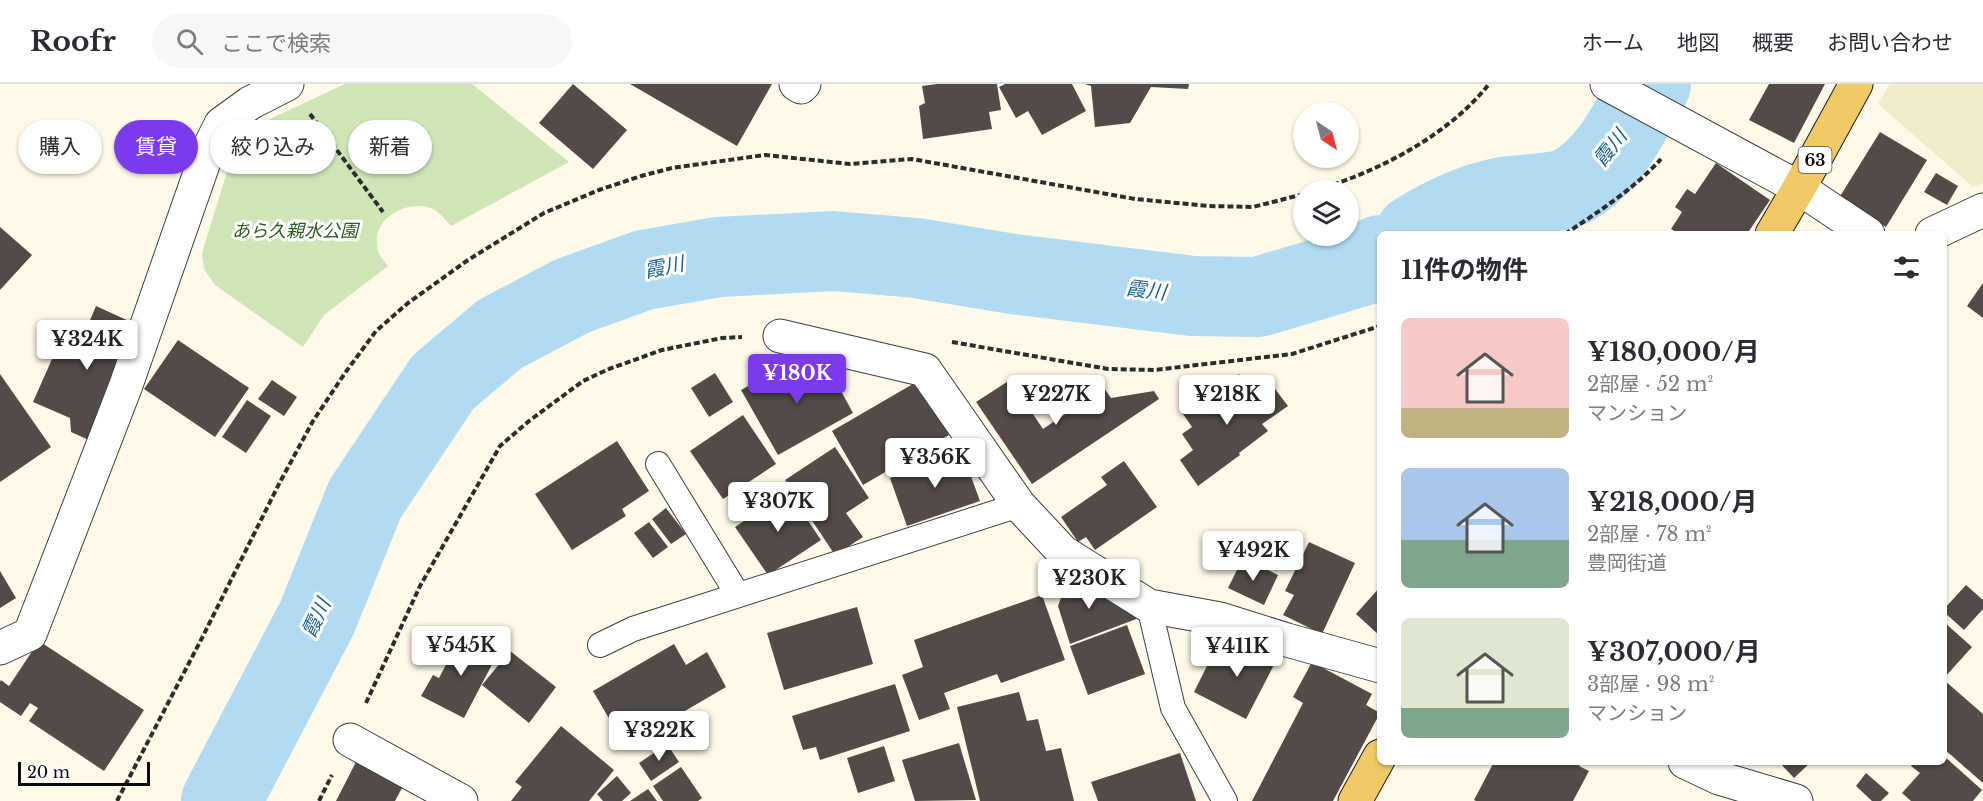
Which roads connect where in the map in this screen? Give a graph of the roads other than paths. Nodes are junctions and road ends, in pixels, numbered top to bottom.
1 (287, 84) edge
2 (796, 84) edge
3 (804, 84) edge
4 (1607, 84) edge
5 (1856, 84) edge
6 (1799, 188) junction
7 (1983, 210) edge
8 (1774, 231) edge
9 (1864, 231) edge
10 (1938, 231) edge
11 (780, 336) road end
12 (658, 464) dead end
13 (1019, 504) junction
14 (738, 595) junction
15 (1149, 606) junction
16 (600, 645) dead end
17 (0, 648) edge
18 (1377, 665) edge
19 (350, 740) road end
20 (1377, 761) edge
21 (1691, 765) edge
22 (454, 799) edge
23 (1225, 801) edge
24 (1355, 801) edge
25 (1796, 801) edge

1 - 17 street
2 - 3 street
4 - 6 street
5 - 6 main road, 63
6 - 8 main road, 63
6 - 9 street
7 - 10 street
11 - 13 street
12 - 14 lane
13 - 14 lane
13 - 15 street
14 - 16 lane
15 - 18 street
15 - 23 lane
19 - 22 street
20 - 24 main road
21 - 25 street

